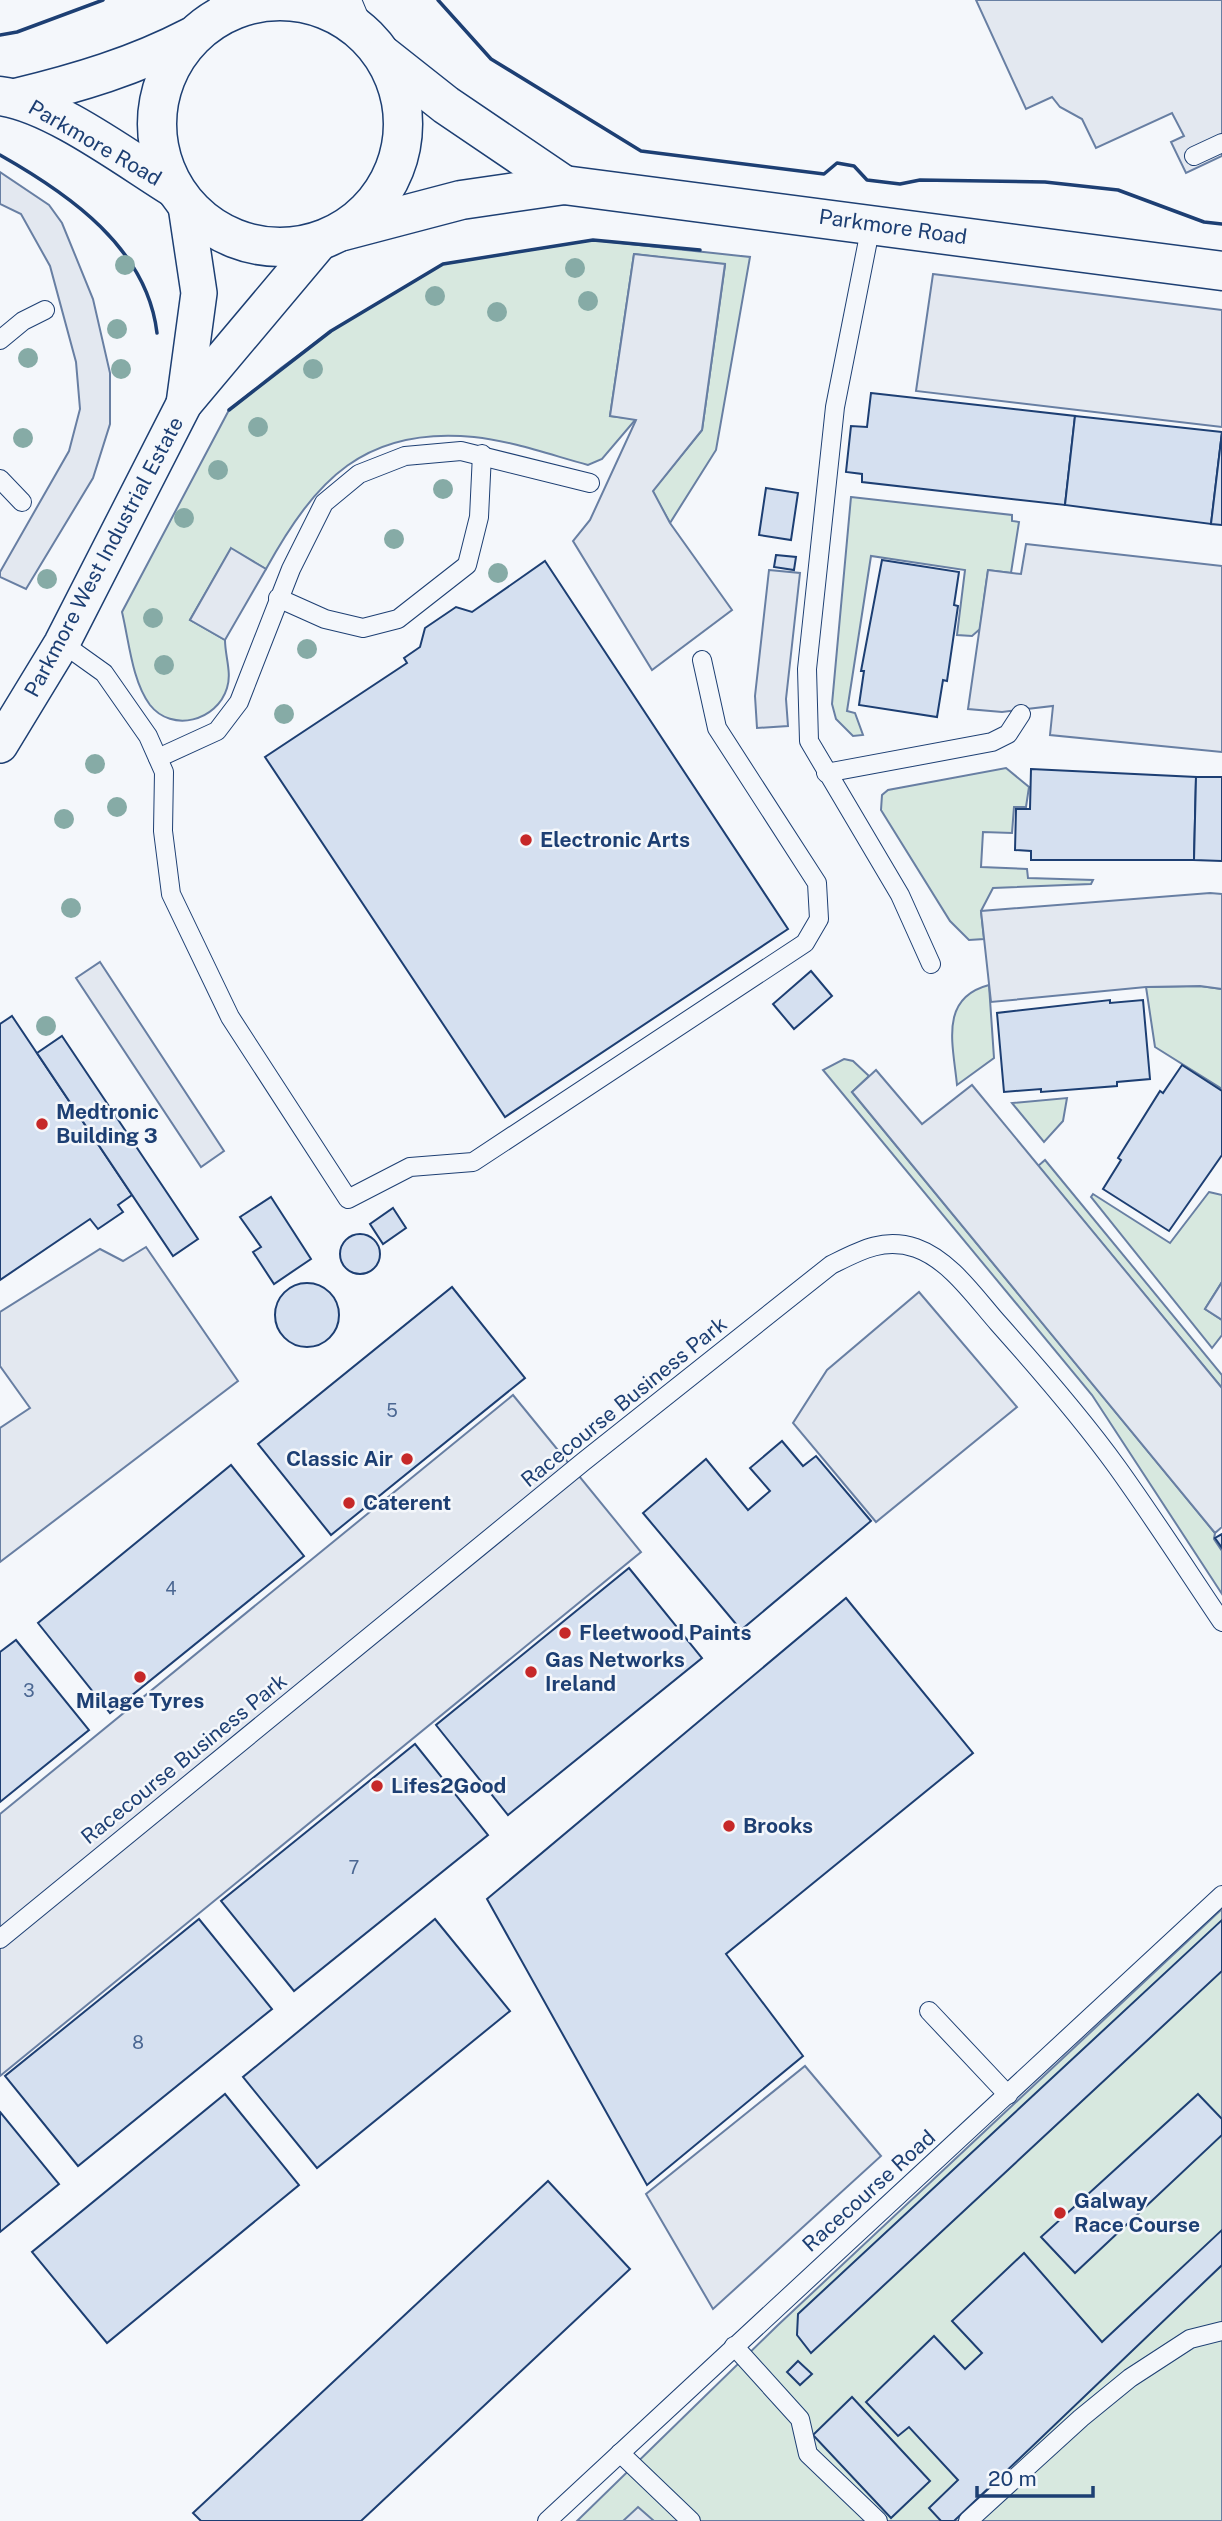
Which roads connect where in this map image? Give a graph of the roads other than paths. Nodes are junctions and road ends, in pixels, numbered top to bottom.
1 (352, 0) edge
2 (208, 20) edge
3 (374, 45) junction
4 (8, 97) edge
5 (1222, 143) edge
6 (1194, 156) dead end
7 (564, 185) junction
8 (180, 197) junction
9 (871, 225) junction
10 (332, 236) junction
11 (1222, 271) edge
12 (45, 310) dead end
13 (0, 340) edge
14 (184, 404) junction
15 (482, 454) junction
16 (0, 479) edge
17 (590, 483) dead end
18 (22, 502) dead end
19 (278, 598) junction
20 (62, 643) junction
21 (702, 660) dead end
22 (1021, 714) dead end
23 (0, 745) edge
24 (158, 758) junction
25 (826, 773) junction
26 (931, 964) dead end
27 (1222, 1622) edge
28 (1222, 1895) edge
29 (0, 1938) edge
30 (929, 2011) dead end
31 (1008, 2095) junction
32 (1222, 2331) edge
33 (734, 2346) junction
34 (620, 2453) junction
35 (547, 2521) edge
36 (691, 2521) edge
37 (878, 2521) edge
38 (968, 2521) edge

1 - 3 lane
2 - 3 street
2 - 4 street, Parkmore Road
2 - 8 street
3 - 7 street, Parkmore Road
3 - 10 street
4 - 8 street, Parkmore Road
5 - 6 lane
7 - 9 street, Parkmore Road
7 - 10 street, Parkmore Road
8 - 10 street
8 - 14 street, Parkmore West Industrial Estate
9 - 11 street, Parkmore Road
9 - 25 lane
10 - 14 street, Parkmore West Industrial Estate
12 - 13 lane
14 - 20 street, Parkmore West Industrial Estate
15 - 17 lane
15 - 19 lane
15 - 19 lane
16 - 18 lane
19 - 24 lane
20 - 23 street, Parkmore West Industrial Estate
20 - 24 lane
21 - 24 lane
22 - 25 lane
25 - 26 lane
27 - 29 lane, Racecourse Business Park
28 - 31 lane, Racecourse Road
30 - 31 lane
31 - 33 lane, Racecourse Road
32 - 38 lane
33 - 34 lane, Racecourse Road
33 - 37 lane
34 - 35 lane, Racecourse Road
34 - 36 lane

